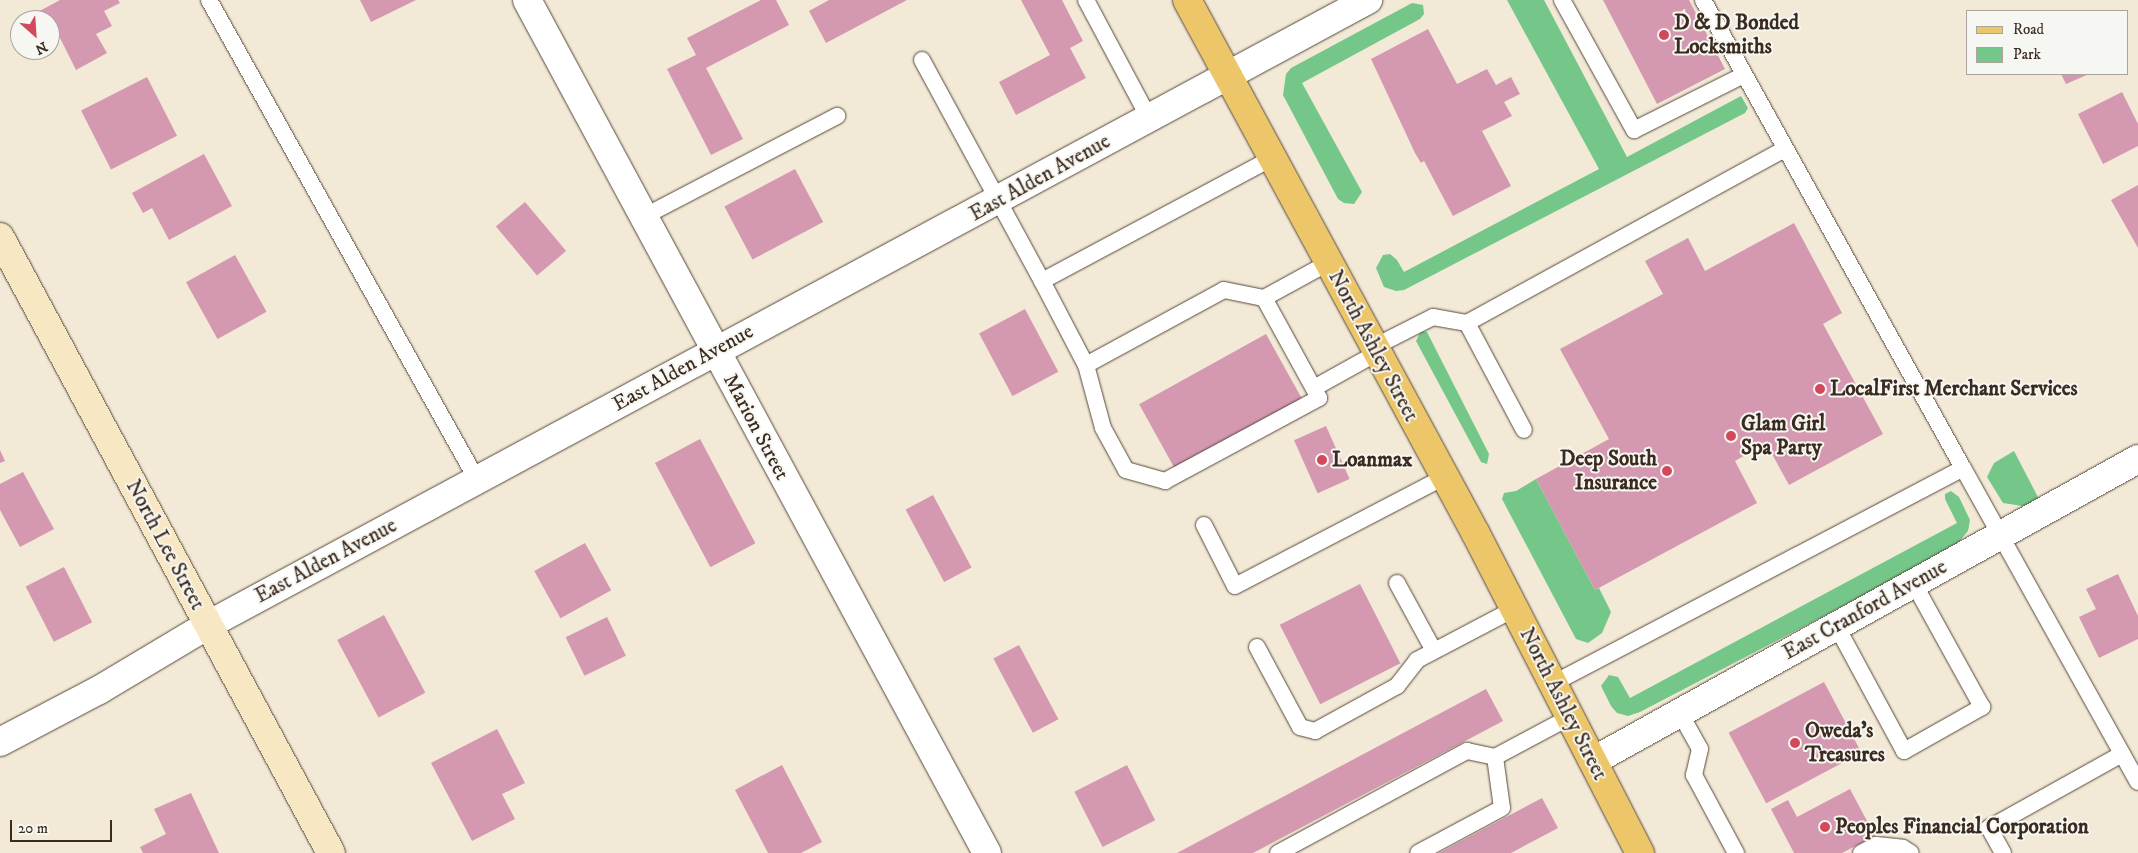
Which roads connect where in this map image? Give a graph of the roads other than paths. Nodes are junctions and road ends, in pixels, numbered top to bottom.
1 (209, 0) edge
2 (527, 0) edge
3 (1086, 0) edge
4 (1187, 0) edge
5 (1368, 0) edge
6 (1562, 0) edge
7 (1703, 0) edge
8 (922, 60) dead end
9 (1744, 75) junction
10 (1227, 76) junction
11 (836, 116) dead end
12 (1149, 118) junction
13 (1785, 149) junction
14 (1272, 158) junction
15 (998, 200) junction
16 (643, 217) junction
17 (0, 237) edge
18 (1328, 263) junction
19 (1042, 281) junction
20 (1264, 298) junction
21 (1467, 323) junction
22 (715, 350) junction
23 (1376, 350) junction
24 (1086, 365) junction
25 (1314, 388) junction
26 (1524, 430) dead end
27 (2138, 459) edge
28 (1963, 468) junction
29 (1444, 477) junction
30 (477, 480) junction
31 (1204, 525) dead end
32 (2000, 534) junction
33 (1397, 583) dead end
34 (1914, 584) junction
35 (1514, 609) junction
36 (208, 624) junction
37 (1837, 627) junction
38 (1257, 647) dead end
39 (1434, 651) junction
40 (1552, 684) junction
41 (1680, 713) junction
42 (1570, 717) junction
43 (0, 742) edge
44 (2122, 754) junction
45 (1495, 757) junction
46 (1592, 761) junction
47 (2138, 782) edge
48 (332, 853) edge
49 (987, 853) edge
50 (1278, 853) edge
51 (1418, 853) edge
52 (1640, 853) edge
53 (1736, 853) edge
54 (1861, 853) edge
55 (1911, 853) edge
56 (2002, 853) edge

1 - 30 lane
2 - 16 street, Marion Street
3 - 12 lane
4 - 10 main road, North Ashley Street
5 - 10 street, East Alden Avenue
6 - 9 lane
7 - 9 lane
8 - 15 lane
9 - 13 lane
10 - 12 street, East Alden Avenue
10 - 14 main road, North Ashley Street
11 - 16 lane
12 - 15 street, East Alden Avenue
13 - 21 lane
13 - 28 lane
14 - 18 main road, North Ashley Street
14 - 19 lane
15 - 19 lane
15 - 22 street, East Alden Avenue
16 - 22 street, Marion Street
17 - 36 street, North Lee Street
18 - 20 lane
18 - 23 main road, North Ashley Street
19 - 24 lane
20 - 24 lane
20 - 25 lane
21 - 23 lane
21 - 26 lane
22 - 30 street, East Alden Avenue
22 - 49 street, Marion Street
23 - 25 lane
23 - 29 main road, North Ashley Street
24 - 25 lane
27 - 32 street, East Cranford Avenue
28 - 32 lane
28 - 40 lane
29 - 31 lane
29 - 35 main road, North Ashley Street
30 - 36 street, East Alden Avenue
32 - 34 street, East Cranford Avenue
32 - 44 lane
33 - 39 lane
34 - 37 street, East Cranford Avenue
34 - 37 lane
35 - 39 lane
35 - 40 main road, North Ashley Street
36 - 43 street, East Alden Avenue
36 - 48 street, North Lee Street
37 - 41 street, East Cranford Avenue
38 - 39 lane
40 - 42 main road, North Ashley Street
41 - 46 street, East Cranford Avenue
41 - 53 lane
42 - 45 lane
42 - 46 main road, North Ashley Street
44 - 47 lane
44 - 56 lane
45 - 50 lane
45 - 51 lane
46 - 52 main road, North Ashley Street
54 - 55 lane

